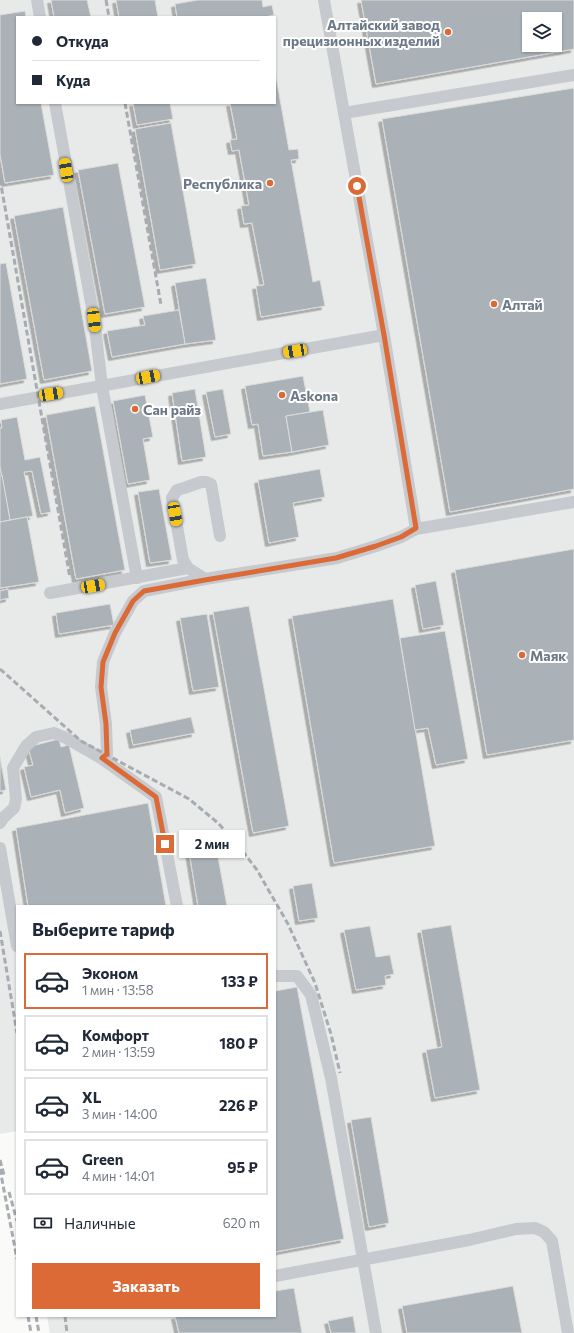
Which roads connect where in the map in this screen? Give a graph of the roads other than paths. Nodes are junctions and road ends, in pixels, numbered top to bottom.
1 (37, 0) edge
2 (324, 0) edge
3 (40, 16) edge
4 (574, 75) edge
5 (55, 104) edge
6 (344, 113) junction
7 (384, 335) junction
8 (102, 386) junction
9 (0, 404) edge
10 (574, 502) edge
11 (416, 528) junction
12 (220, 536) dead end
13 (188, 568) junction
14 (137, 578) junction
15 (205, 580) junction
16 (50, 593) dead end
17 (102, 758) junction
18 (0, 823) edge
19 (0, 848) edge
20 (177, 905) edge
21 (16, 940) edge
22 (276, 976) edge
23 (363, 1259) junction
24 (276, 1276) edge
25 (376, 1333) edge
26 (568, 1333) edge

1 - 3 lane
2 - 6 lane
4 - 6 lane
5 - 8 lane
6 - 7 lane
7 - 8 lane
7 - 11 lane
8 - 9 lane
8 - 14 lane
10 - 11 lane
11 - 15 lane
12 - 13 lane
13 - 14 lane
13 - 15 lane
14 - 16 lane
15 - 17 lane
17 - 18 lane
17 - 20 lane
19 - 21 lane
22 - 23 lane
23 - 24 lane
23 - 25 lane
23 - 26 lane

